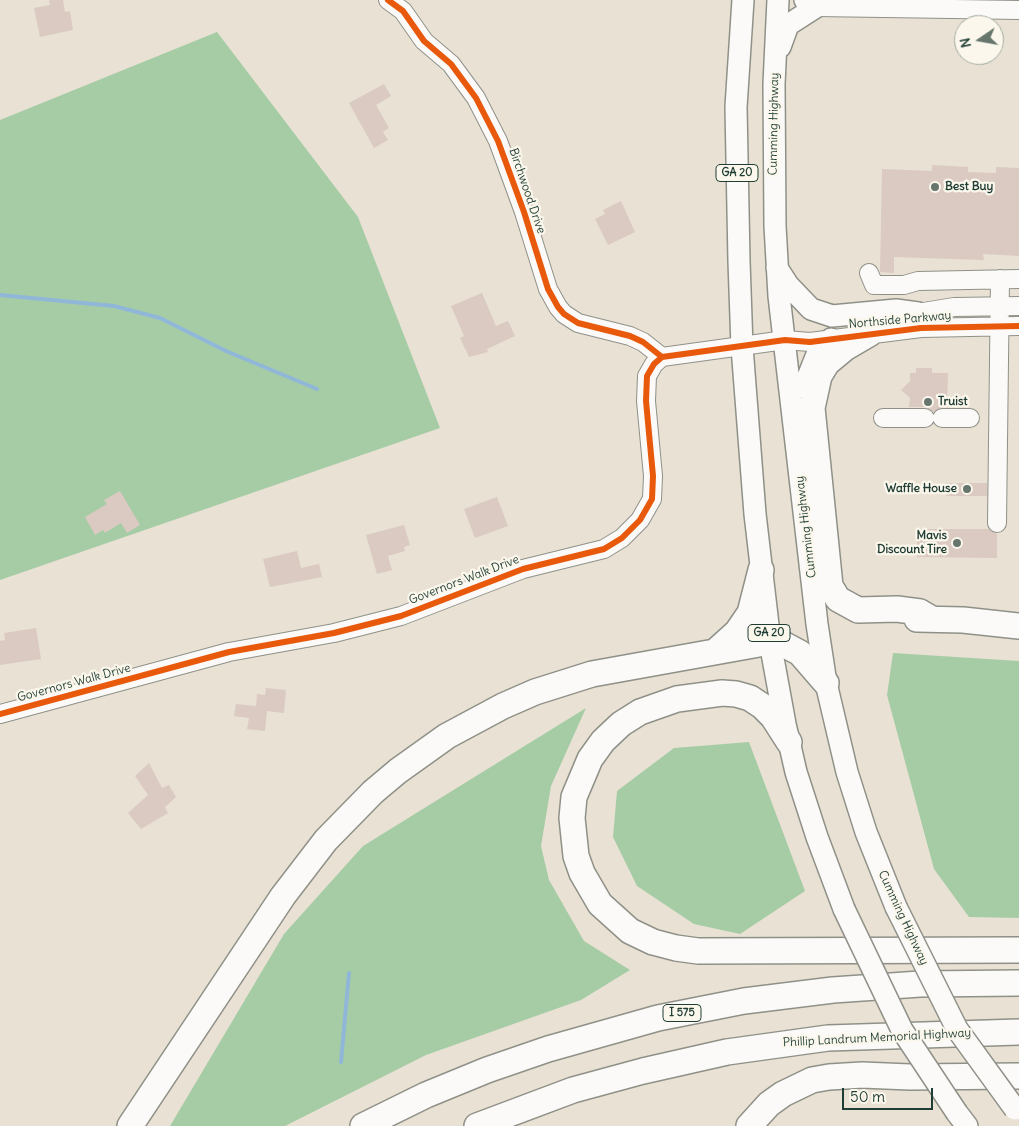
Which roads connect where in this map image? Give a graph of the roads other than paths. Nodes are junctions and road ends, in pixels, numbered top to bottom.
1 (388, 0) edge
2 (743, 0) edge
3 (778, 0) edge
4 (810, 3) edge
5 (1019, 10) edge
6 (774, 84) junction
7 (777, 268) junction
8 (869, 273) dead end
9 (1000, 279) junction
10 (1019, 279) edge
11 (1000, 306) junction
12 (1019, 306) edge
13 (918, 313) junction
14 (1000, 326) junction
15 (1019, 326) edge
16 (869, 334) junction
17 (831, 338) junction
18 (785, 340) junction
19 (742, 347) junction
20 (662, 357) junction
21 (793, 415) junction
22 (883, 418) dead end
23 (970, 418) dead end
24 (997, 523) dead end
25 (811, 569) junction
26 (761, 570) junction
27 (932, 619) junction
28 (1019, 626) edge
29 (770, 642) junction
30 (716, 651) junction
31 (826, 683) junction
32 (0, 714) edge
33 (789, 742) junction
34 (1019, 950) edge
35 (1019, 984) edge
36 (1019, 1032) edge
37 (1019, 1076) edge
38 (1017, 1112) edge
39 (962, 1120) edge
40 (130, 1126) edge
41 (363, 1126) edge
42 (477, 1126) edge
43 (749, 1126) edge

1 - 20 street, Birchwood Drive
2 - 19 main road, GA 20
3 - 6 main road, Cumming Highway / GA 20
4 - 5 street
4 - 6 main road
6 - 7 main road, Cumming Highway / GA 20
7 - 13 main road
7 - 18 main road, Cumming Highway / GA 20
8 - 9 street
9 - 10 street
9 - 11 street
11 - 12 street, Northside Parkway
11 - 13 street, Northside Parkway
11 - 14 street
13 - 18 street, Northside Parkway
14 - 15 street, Northside Parkway
14 - 16 street, Northside Parkway
14 - 24 street
16 - 17 street, Northside Parkway
16 - 27 highway
17 - 18 street, Northside Parkway
17 - 21 main road
18 - 19 street
18 - 21 main road, Cumming Highway / GA 20
19 - 20 street
19 - 26 main road, GA 20
20 - 32 street, Governors Walk Drive
21 - 25 main road, Cumming Highway / GA 20
22 - 23 street
25 - 27 highway, GA 20
25 - 31 main road, Cumming Highway
26 - 29 main road, GA 20
26 - 30 highway
27 - 28 highway, GA 20
29 - 30 highway
29 - 31 highway
29 - 33 main road, GA 20
30 - 40 highway
31 - 38 main road, Cumming Highway, bridge
33 - 34 highway
33 - 39 main road, GA 20, bridge
35 - 41 highway, I 575
36 - 42 highway, Phillip Landrum Memorial Highway
37 - 43 highway

